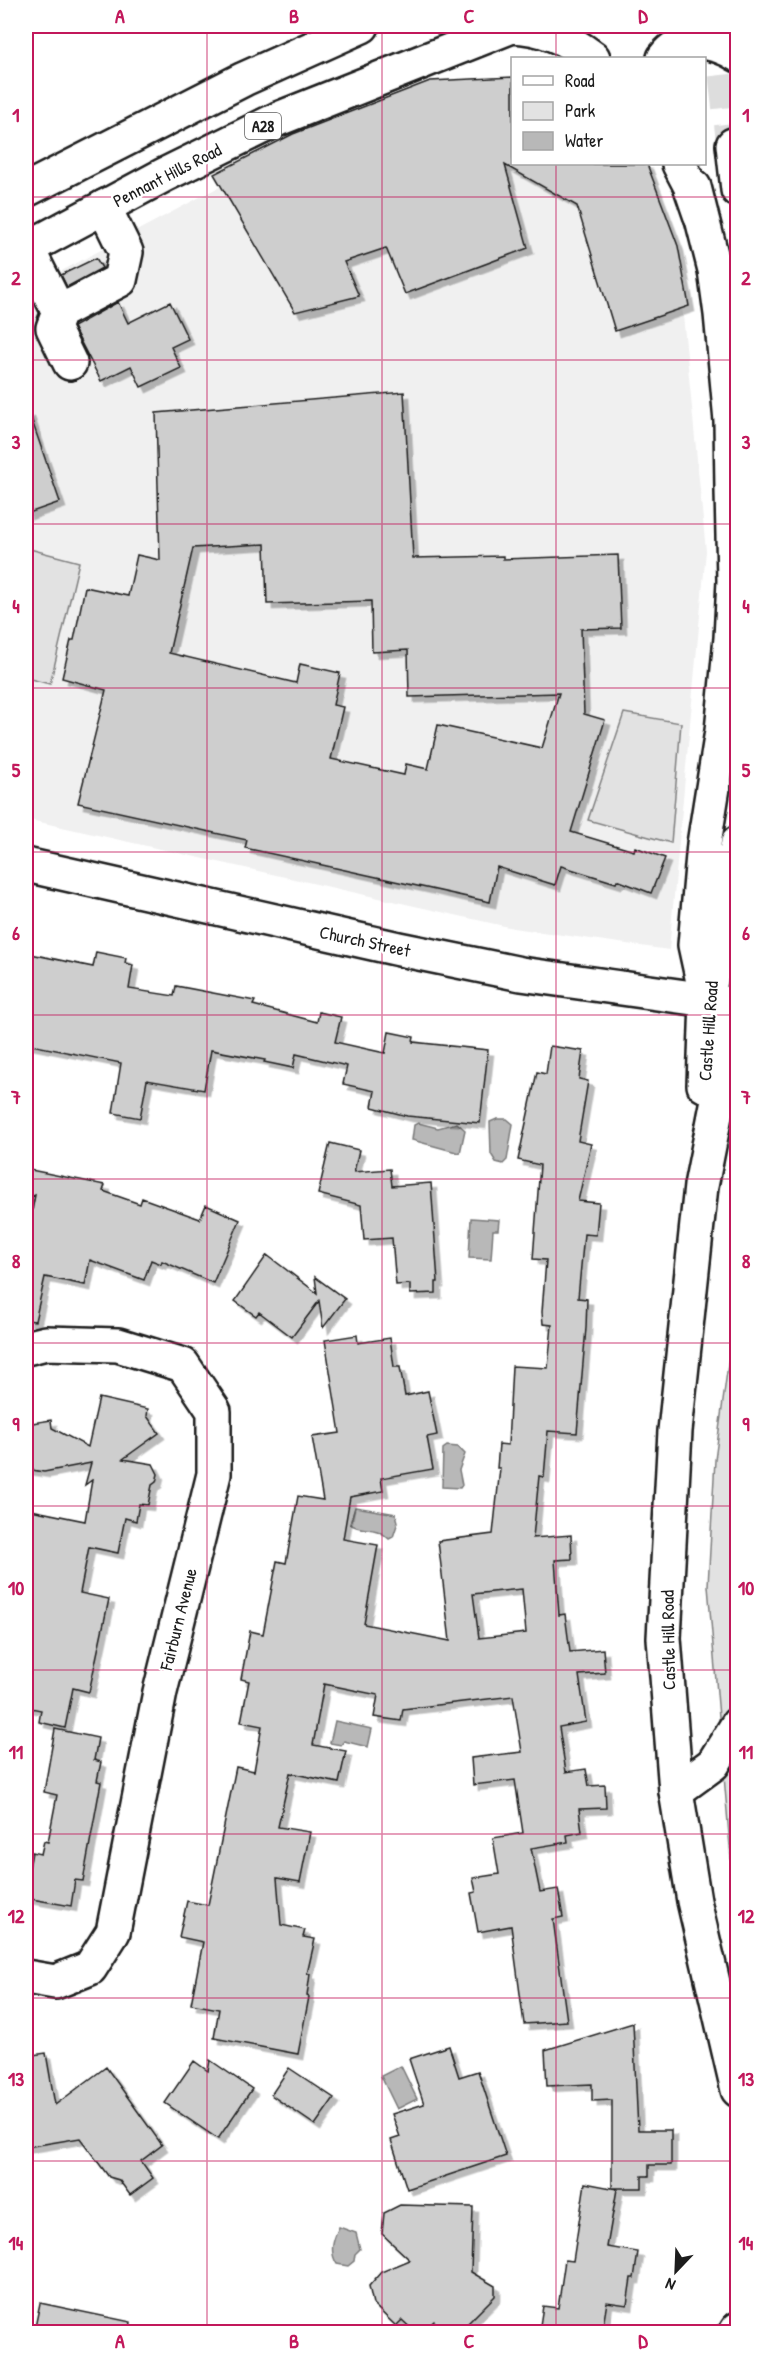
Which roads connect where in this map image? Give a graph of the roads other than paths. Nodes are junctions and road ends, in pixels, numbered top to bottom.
1 (363, 26) edge
2 (512, 26) edge
3 (735, 26) edge
4 (738, 30) edge
5 (738, 55) edge
6 (591, 57) edge
7 (665, 57) edge
8 (733, 145) dead end
9 (679, 165) edge
10 (688, 165) edge
11 (26, 190) edge
12 (738, 190) edge
13 (104, 207) junction
14 (700, 214) junction
15 (26, 248) edge
16 (58, 312) junction
17 (70, 363) dead end
18 (738, 843) edge
19 (26, 865) edge
20 (730, 1001) edge
21 (26, 1348) edge
22 (738, 1724) edge
23 (676, 1791) junction
24 (26, 1977) edge
25 (738, 2090) edge

1 - 11 main road
2 - 6 main road
2 - 13 main road, Pennant Hills Road / A28
3 - 4 main road
5 - 7 main road
8 - 12 main road
9 - 14 main road
10 - 14 main road
13 - 15 main road, Pennant Hills Road / A28
13 - 16 main road
14 - 20 main road
15 - 16 main road
16 - 17 main road
18 - 20 main road, Castle Hill Road
19 - 20 main road, Church Street
20 - 23 main road, Castle Hill Road
21 - 24 main road, Fairburn Avenue
22 - 23 main road
23 - 25 main road, Castle Hill Road

